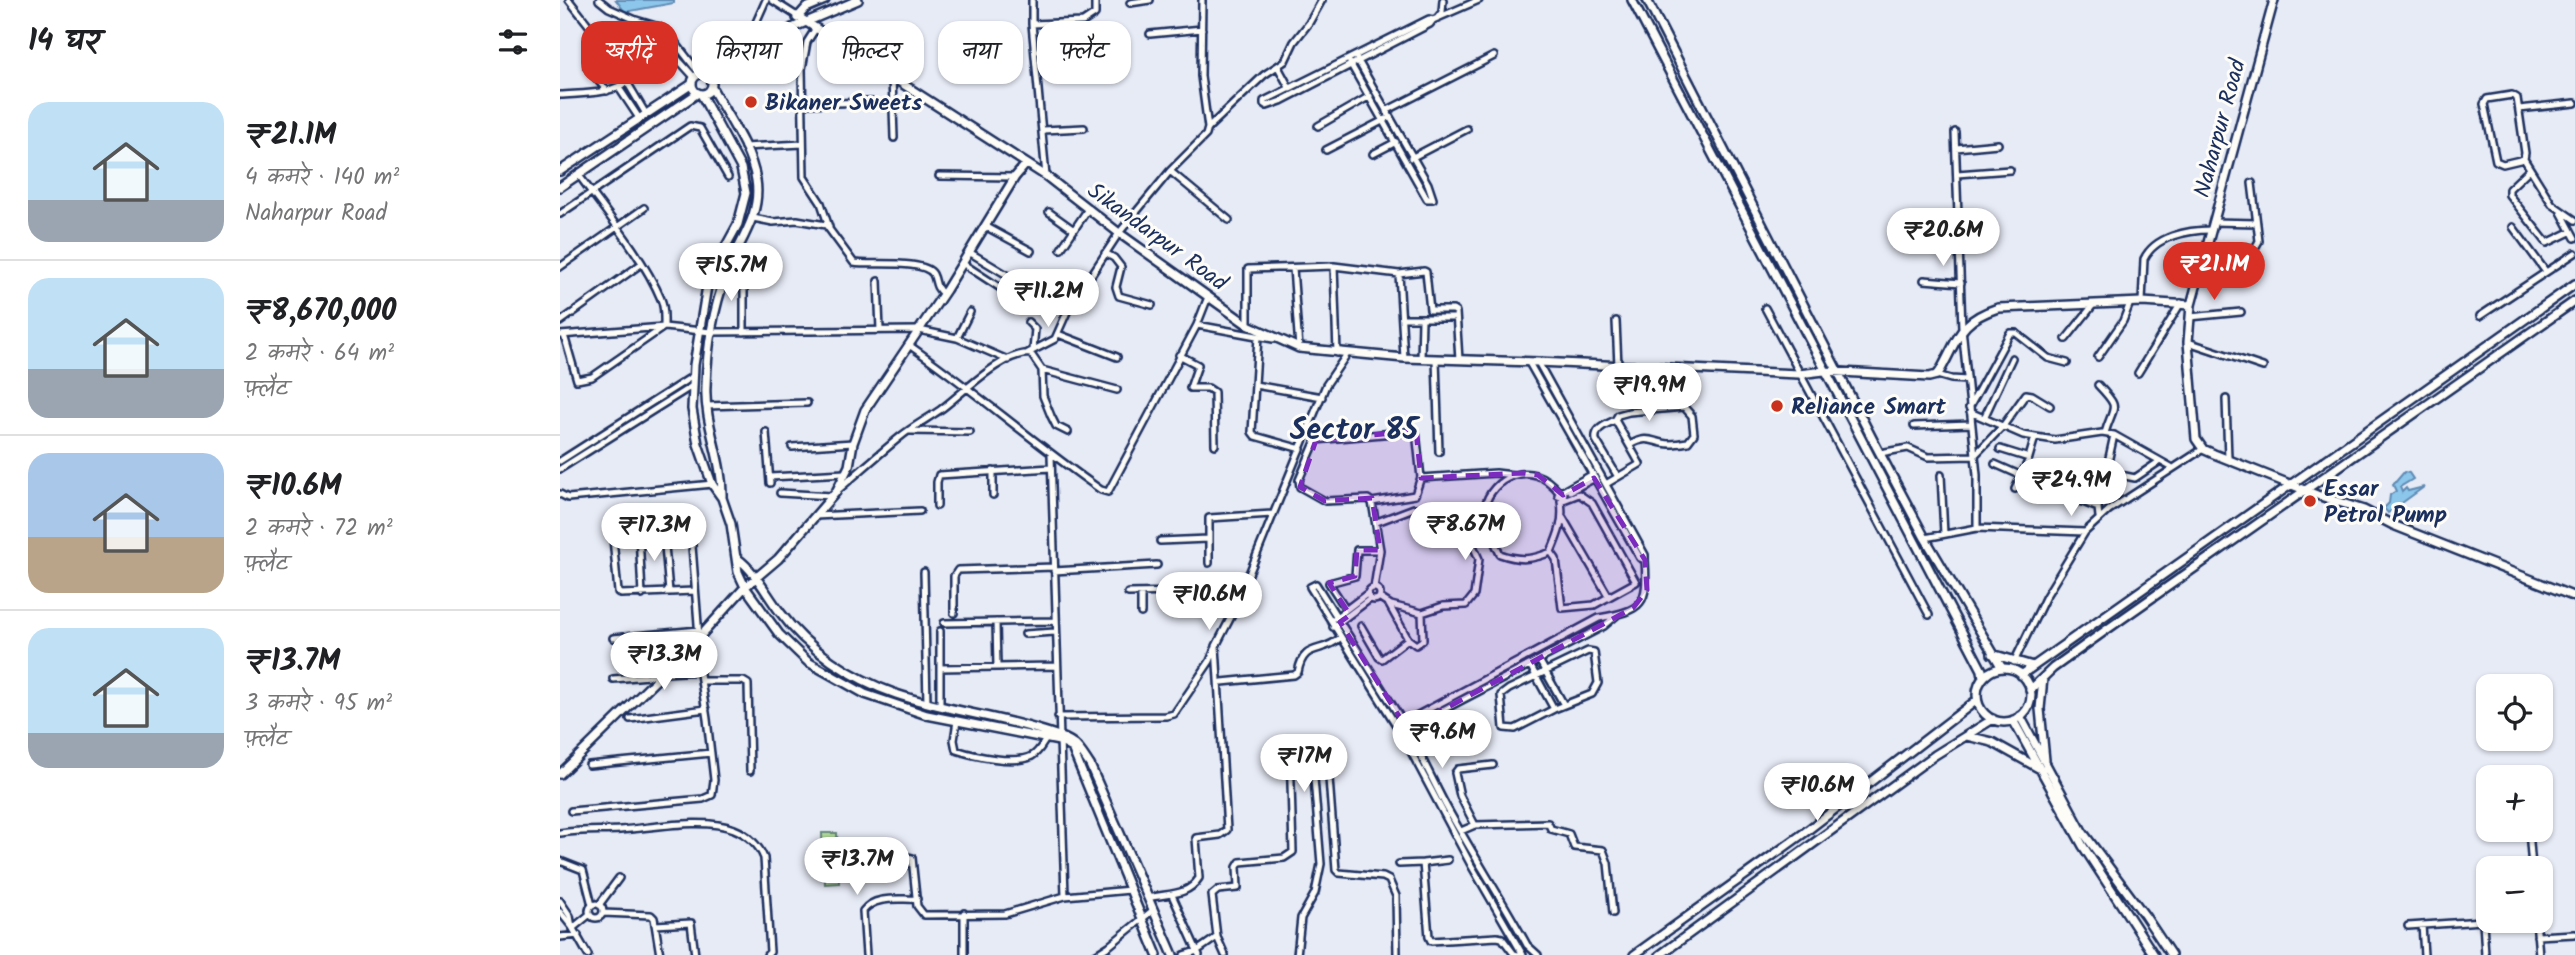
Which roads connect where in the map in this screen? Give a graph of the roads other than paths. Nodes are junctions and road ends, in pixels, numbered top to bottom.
1 (569, 0) edge
2 (599, 0) edge
3 (766, 0) edge
4 (772, 0) edge
5 (858, 0) edge
6 (1032, 0) edge
7 (1095, 0) edge
8 (1150, 0) edge
9 (1202, 0) edge
10 (1322, 0) edge
11 (1443, 0) edge
12 (1479, 0) edge
13 (1632, 0) edge
14 (1647, 0) edge
15 (2274, 0) edge
16 (820, 1) edge
17 (1130, 3) dead end
18 (797, 16) junction
19 (1435, 19) junction
20 (586, 21) edge
21 (757, 21) edge
22 (795, 21) edge
23 (807, 22) junction
24 (803, 24) edge
25 (1032, 24) junction
26 (816, 28) joint
27 (1202, 29) junction
28 (1150, 34) dead end
29 (1036, 51) joint
30 (1494, 56) dead end
31 (1357, 59) junction
32 (1350, 62) junction
33 (1278, 66) junction
34 (692, 75) edge
35 (692, 80) edge
36 (601, 84) edge
37 (624, 84) edge
38 (628, 84) edge
39 (697, 84) edge
40 (712, 84) edge
41 (891, 84) edge
42 (902, 84) edge
43 (619, 88) junction
44 (712, 88) junction
45 (1290, 89) junction
46 (607, 91) junction
47 (699, 93) junction
48 (560, 95) edge
49 (1370, 96) junction
50 (871, 102) dead end
51 (2575, 103) edge
52 (802, 104) junction
53 (2519, 109) junction
54 (643, 116) junction
55 (1385, 116) junction
56 (1318, 126) dead end
57 (1084, 128) dead end
58 (1208, 128) junction
59 (1467, 129) dead end
60 (1043, 130) junction
61 (1955, 132) dead end
62 (894, 138) dead end
63 (1396, 142) junction
64 (803, 144) junction
65 (1998, 144) dead end
66 (744, 147) junction
67 (1956, 148) junction
68 (1326, 150) dead end
69 (1373, 154) dead end
70 (1409, 159) junction
71 (2524, 159) junction
72 (1026, 164) junction
73 (2010, 170) dead end
74 (2530, 170) junction
75 (560, 171) edge
76 (1170, 172) junction
77 (578, 174) junction
78 (1957, 174) junction
79 (939, 176) dead end
80 (1046, 176) junction
81 (728, 177) dead end
82 (1015, 177) junction
83 (2252, 183) dead end
84 (560, 187) edge
85 (592, 193) junction
86 (644, 208) dead end
87 (1088, 209) junction
88 (1049, 212) dead end
89 (2561, 212) junction
90 (560, 214) edge
91 (753, 218) junction
92 (1229, 220) dead end
93 (2575, 220) edge
94 (2257, 223) junction
95 (985, 226) junction
96 (2212, 226) junction
97 (829, 227) junction
98 (2513, 227) dead end
99 (617, 228) junction
100 (1074, 230) junction
101 (2570, 232) junction
102 (1119, 233) junction
103 (2575, 238) edge
104 (1061, 249) dead end
105 (2236, 250) dead end
106 (1031, 251) dead end
107 (969, 252) junction
108 (1105, 253) junction
109 (2575, 253) edge
110 (962, 263) junction
111 (641, 264) junction
112 (1334, 266) junction
113 (560, 267) edge
114 (1293, 268) junction
115 (2546, 272) junction
116 (744, 274) dead end
117 (1399, 274) junction
118 (1924, 280) dead end
119 (878, 281) dead end
120 (1961, 283) junction
121 (2575, 284) edge
122 (1005, 290) dead end
123 (943, 294) junction
124 (1208, 297) junction
125 (1076, 298) junction
126 (2142, 302) junction
127 (2575, 302) edge
128 (2130, 303) junction
129 (2181, 303) junction
130 (2094, 304) junction
131 (2191, 304) junction
132 (1152, 305) dead end
133 (1765, 308) dead end
134 (970, 312) dead end
135 (2241, 312) dead end
136 (2480, 316) dead end
137 (2190, 317) junction
138 (1403, 318) junction
139 (1456, 318) junction
140 (1422, 319) junction
141 (1616, 321) dead end
142 (560, 322) edge
143 (1028, 322) dead end
144 (1197, 325) junction
145 (1248, 325) junction
146 (664, 327) junction
147 (1962, 328) junction
148 (880, 330) junction
149 (919, 330) junction
150 (698, 332) junction
151 (711, 332) junction
152 (744, 332) junction
153 (1058, 334) junction
154 (562, 335) edge
155 (1258, 337) junction
156 (957, 338) junction
157 (2066, 339) dead end
158 (1278, 340) junction
159 (2188, 342) junction
160 (909, 345) junction
161 (1299, 348) junction
162 (1031, 352) junction
163 (1338, 353) junction
164 (1347, 354) junction
165 (1180, 355) junction
166 (2098, 356) dead end
167 (1117, 357) dead end
168 (1404, 358) junction
169 (2012, 358) dead end
170 (1421, 359) junction
171 (1436, 359) junction
172 (1008, 360) junction
173 (1459, 360) junction
174 (1528, 361) junction
175 (1538, 362) junction
176 (2067, 363) dead end
177 (1618, 366) junction
178 (2263, 367) dead end
179 (1042, 370) junction
180 (1824, 372) junction
181 (1839, 372) junction
182 (2138, 373) dead end
183 (1799, 374) junction
184 (1937, 375) junction
185 (693, 376) junction
186 (1967, 380) junction
187 (2098, 385) dead end
188 (692, 386) junction
189 (968, 386) junction
190 (1255, 386) junction
191 (1117, 390) dead end
192 (1322, 397) junction
193 (2226, 399) dead end
194 (807, 403) dead end
195 (706, 406) junction
196 (2050, 407) dead end
197 (1969, 410) junction
198 (1984, 418) junction
199 (1615, 420) junction
200 (1971, 424) junction
201 (1914, 426) dead end
202 (2003, 426) junction
203 (909, 430) junction
204 (766, 432) dead end
205 (970, 432) dead end
206 (1068, 432) dead end
207 (2105, 433) junction
208 (2113, 435) junction
209 (2035, 437) junction
210 (853, 443) junction
211 (1630, 445) junction
212 (1215, 446) dead end
213 (792, 447) dead end
214 (1300, 449) junction
215 (2000, 449) dead end
216 (2203, 449) junction
217 (1439, 452) dead end
218 (1880, 453) junction
219 (1051, 455) junction
220 (1974, 456) junction
221 (2029, 458) junction
222 (2228, 459) junction
223 (560, 461) edge
224 (2160, 461) junction
225 (1995, 464) dead end
226 (2171, 467) junction
227 (1051, 468) junction
228 (560, 469) edge
229 (993, 471) junction
230 (2106, 472) junction
231 (845, 473) junction
232 (1513, 475) junction
233 (1597, 475) junction
234 (1941, 475) dead end
235 (2022, 475) junction
236 (1421, 477) junction
237 (1618, 477) junction
238 (722, 482) junction
239 (712, 484) junction
240 (1606, 484) junction
241 (2290, 484) junction
242 (2015, 489) dead end
243 (2306, 491) junction
244 (2038, 492) dead end
245 (780, 493) dead end
246 (560, 494) edge
247 (834, 494) junction
248 (993, 495) dead end
249 (1562, 495) junction
250 (722, 498) junction
251 (1372, 502) junction
252 (937, 506) dead end
253 (2098, 508) junction
254 (920, 511) dead end
255 (1272, 514) junction
256 (815, 516) junction
257 (2099, 517) junction
258 (1563, 518) junction
259 (1377, 522) junction
260 (1978, 528) junction
261 (2085, 532) junction
262 (639, 533) dead end
263 (691, 533) dead end
264 (664, 534) dead end
265 (1489, 534) junction
266 (1944, 534) junction
267 (613, 538) dead end
268 (1925, 538) junction
269 (1208, 539) junction
270 (1160, 541) dead end
271 (1472, 543) junction
272 (1380, 550) junction
273 (1551, 552) junction
274 (737, 558) junction
275 (1645, 560) junction
276 (1209, 563) dead end
277 (1157, 565) dead end
278 (1054, 569) junction
279 (924, 572) dead end
280 (756, 578) junction
281 (745, 587) junction
282 (694, 591) junction
283 (1242, 591) junction
284 (669, 592) junction
285 (1128, 593) dead end
286 (1141, 593) junction
287 (1371, 593) junction
288 (642, 595) junction
289 (1609, 597) junction
290 (2575, 597) edge
291 (1380, 598) junction
292 (1388, 603) junction
293 (1346, 609) junction
294 (954, 612) dead end
295 (1141, 613) dead end
296 (1422, 613) junction
297 (1617, 615) junction
298 (1929, 615) dead end
299 (1338, 620) junction
300 (1055, 621) junction
301 (996, 622) junction
302 (944, 623) dead end
303 (1331, 624) junction
304 (1361, 626) dead end
305 (940, 631) dead end
306 (1055, 632) junction
307 (1026, 634) dead end
308 (698, 636) junction
309 (613, 638) dead end
310 (1340, 638) junction
311 (1408, 639) junction
312 (1216, 646) junction
313 (1992, 653) junction
314 (1539, 660) junction
315 (2014, 662) junction
316 (1530, 665) junction
317 (1056, 666) junction
318 (2033, 666) junction
319 (997, 667) junction
320 (940, 668) junction
321 (2002, 668) junction
322 (700, 671) junction
323 (1545, 671) junction
324 (662, 674) junction
325 (2021, 675) junction
326 (1536, 676) junction
327 (2043, 677) junction
328 (1983, 678) junction
329 (613, 679) dead end
330 (702, 681) junction
331 (1222, 682) dead end
332 (2030, 690) junction
333 (1978, 700) junction
334 (927, 703) junction
335 (1564, 705) junction
336 (940, 706) junction
337 (706, 709) junction
338 (1554, 709) junction
339 (1058, 717) junction
340 (2017, 718) junction
341 (630, 719) dead end
342 (1993, 719) junction
343 (957, 721) junction
344 (1400, 724) junction
345 (1404, 731) junction
346 (1966, 736) junction
347 (1059, 738) junction
348 (1046, 739) junction
349 (711, 753) junction
350 (589, 765) dead end
351 (1493, 765) dead end
352 (1313, 766) dead end
353 (2044, 768) junction
354 (750, 771) dead end
355 (560, 774) edge
356 (571, 811) dead end
357 (1448, 816) junction
358 (1470, 817) junction
359 (1456, 823) junction
360 (1475, 825) junction
361 (1461, 831) junction
362 (560, 833) edge
363 (849, 848) dead end
364 (1448, 860) dead end
365 (560, 861) edge
366 (1423, 863) junction
367 (1399, 864) dead end
368 (619, 878) dead end
369 (1130, 890) junction
370 (1172, 895) junction
371 (1065, 897) junction
372 (1148, 898) junction
373 (917, 899) junction
374 (560, 901) edge
375 (596, 905) junction
376 (1153, 910) junction
377 (560, 912) edge
378 (603, 913) junction
379 (964, 913) junction
380 (1613, 913) dead end
381 (590, 914) junction
382 (1141, 919) junction
383 (2476, 921) edge
384 (655, 925) junction
385 (2422, 925) junction
386 (2408, 926) dead end
387 (573, 927) junction
388 (2484, 933) edge
389 (2537, 933) edge
390 (2575, 934) edge
391 (561, 935) edge
392 (578, 935) junction
393 (2537, 936) junction
394 (1217, 937) junction
395 (1198, 953) edge
396 (1534, 954) edge
397 (588, 955) edge
398 (660, 955) edge
399 (695, 955) edge
400 (766, 955) edge
401 (866, 955) edge
402 (964, 955) edge
403 (1095, 955) edge
404 (1157, 955) edge
405 (1173, 955) edge
406 (1184, 955) edge
407 (1225, 955) edge
408 (1297, 955) edge
409 (1397, 955) edge
410 (1520, 955) edge
411 (1634, 955) edge
412 (1660, 955) edge
413 (2154, 955) edge
414 (2171, 955) edge
415 (2424, 955) edge
416 (2485, 955) edge
417 (2539, 955) edge

1 - 20 street
2 - 34 street
3 - 21 street
4 - 18 street
5 - 23 street
6 - 25 street
7 - 25 street
8 - 17 street
9 - 27 street
10 - 33 street
11 - 19 street
12 - 19 street
13 - 180 street
14 - 181 street
15 - 96 street, Naharpur Road
16 - 18 street
18 - 22 street
18 - 23 street, Sikandarpur Road
19 - 31 street
23 - 24 street
23 - 26 street, Sikandarpur Road
25 - 29 street
26 - 52 street
27 - 28 street
27 - 58 street
29 - 60 street
30 - 55 street
31 - 32 street
31 - 55 street
32 - 45 street
32 - 45 street
32 - 49 street
33 - 45 street
33 - 58 street
35 - 54 street
36 - 46 street
37 - 43 street
38 - 54 street
39 - 47 street
40 - 44 street
41 - 62 street
42 - 72 street, Sikandarpur Road
43 - 46 street
43 - 54 street
44 - 47 street
44 - 66 street
46 - 48 street
47 - 77 street
47 - 150 street
49 - 55 street
49 - 56 street
50 - 52 street
51 - 53 street
52 - 64 street
53 - 71 street
53 - 71 street
54 - 75 street
55 - 63 street
55 - 68 street
55 - 70 street
57 - 60 street
58 - 76 street
59 - 70 street
60 - 80 street
61 - 67 street
63 - 69 street
63 - 70 street
64 - 66 street
64 - 97 street
65 - 67 street
66 - 91 street
67 - 78 street
70 - 70 street
71 - 74 street
72 - 80 street, Sikandarpur Road
72 - 82 street
73 - 78 street
74 - 89 street
74 - 101 street
76 - 92 street
76 - 102 street
77 - 84 street
77 - 85 street
78 - 120 street
79 - 82 street
80 - 87 street, Sikandarpur Road
81 - 85 street
82 - 95 street
83 - 94 street
85 - 90 street
85 - 99 street
86 - 99 street
87 - 100 street
87 - 102 street, Sikandarpur Road
88 - 100 street
89 - 93 street
89 - 101 street
91 - 97 street
91 - 151 street
94 - 96 street
94 - 105 street
95 - 106 street
95 - 107 street
96 - 126 street
96 - 131 street, Naharpur Road
97 - 123 street
98 - 115 street
99 - 111 street
99 - 113 street
100 - 104 street
101 - 103 street
102 - 108 street
102 - 124 street, Sikandarpur Road
107 - 110 street
107 - 125 street
108 - 125 street
108 - 132 street
109 - 115 street
110 - 122 street
110 - 123 street
111 - 142 street
111 - 146 street
112 - 114 street
112 - 117 street
112 - 163 street
114 - 145 street
114 - 161 street
115 - 136 street
116 - 152 street
117 - 138 street
117 - 139 street
118 - 120 street
119 - 148 street
120 - 147 street
121 - 241 street
123 - 149 street
124 - 144 street
124 - 145 street, Sikandarpur Road
125 - 153 street
126 - 128 street
126 - 129 street
127 - 243 street
128 - 130 street
128 - 166 street
129 - 131 street
129 - 182 street
130 - 147 street
130 - 157 street
131 - 137 street, Naharpur Road
133 - 183 street
134 - 156 street
135 - 137 street
137 - 159 street, Naharpur Road
138 - 140 street
138 - 168 street
139 - 140 street
139 - 173 street
140 - 170 street
141 - 177 street
143 - 162 street
144 - 155 street
144 - 165 street
145 - 158 street, Sikandarpur Road
146 - 150 street
146 - 154 street
146 - 154 street
147 - 184 street
147 - 186 street
148 - 149 street
148 - 152 street
149 - 156 street
149 - 160 street
150 - 151 street
150 - 185 street
151 - 152 street
151 - 195 street
153 - 162 street
153 - 167 street
155 - 158 street
155 - 190 street
156 - 172 street
158 - 161 street, Sikandarpur Road
159 - 178 street
159 - 216 street, Naharpur Road
160 - 189 street
160 - 210 street
161 - 163 street, Sikandarpur Road
162 - 172 street
162 - 179 street
163 - 164 street, Sikandarpur Road
164 - 168 street, Sikandarpur Road
164 - 192 street
165 - 212 street
165 - 219 street
168 - 170 street, Sikandarpur Road
169 - 198 street
170 - 171 street, Sikandarpur Road
171 - 173 street, Sikandarpur Road
171 - 217 street
172 - 189 street
173 - 174 street, Sikandarpur Road
174 - 175 street, Sikandarpur Road
174 - 233 street
175 - 177 street, Sikandarpur Road
175 - 233 street
176 - 197 street
177 - 183 street, Sikandarpur Road
179 - 191 street
179 - 206 street
180 - 181 street, Sikandarpur Road
180 - 183 street, Sikandarpur Road
180 - 328 street
181 - 184 street, Sikandarpur Road
181 - 218 street
183 - 298 street
184 - 186 street
185 - 188 street
185 - 223 street
186 - 197 street
187 - 207 street
188 - 228 street
188 - 239 street
189 - 203 street
189 - 219 street
190 - 192 street
190 - 214 street
192 - 214 street
193 - 222 street
194 - 195 street
195 - 238 street
196 - 202 street
197 - 198 street
197 - 200 street
198 - 202 street
199 - 211 street
199 - 211 street
199 - 237 street
200 - 201 street
200 - 220 street
202 - 209 street
202 - 220 street
203 - 205 street
203 - 247 street
204 - 231 street
207 - 208 street
207 - 209 street
208 - 224 street
208 - 230 street
209 - 221 street
210 - 213 street
210 - 231 street
211 - 237 street
214 - 255 street
215 - 221 street
216 - 222 street
216 - 226 street
218 - 220 street
218 - 268 street
219 - 227 street
220 - 260 street
221 - 235 street
222 - 241 street
224 - 226 street
224 - 230 street
225 - 235 street
226 - 257 street
227 - 229 street
227 - 278 street
229 - 248 street
229 - 252 street
230 - 253 street
231 - 247 street
232 - 236 street
232 - 249 street
232 - 265 street
233 - 240 street
233 - 249 street
233 - 275 street
234 - 266 street
235 - 242 street
236 - 251 street
236 - 251 street
237 - 240 street
238 - 239 street
238 - 250 street
239 - 246 street
239 - 250 street
240 - 275 street
241 - 243 street
241 - 318 street
243 - 290 street
243 - 327 street
244 - 253 street
245 - 247 street
247 - 256 street
249 - 258 street
249 - 289 street
250 - 274 street
251 - 259 street
253 - 257 street
254 - 256 street
255 - 269 street
255 - 283 street
256 - 280 street
257 - 261 street
258 - 273 street
258 - 289 street
259 - 271 street
259 - 272 street
260 - 261 street
260 - 266 street
261 - 315 street
262 - 288 street
263 - 282 street
264 - 284 street
265 - 271 street
265 - 273 street
266 - 268 street
267 - 288 street
268 - 313 street
269 - 270 street
269 - 276 street
271 - 296 street
272 - 287 street
272 - 293 street
273 - 289 street
274 - 280 street
274 - 281 street
275 - 297 street
277 - 278 street
278 - 294 street
278 - 300 street
279 - 334 street
280 - 281 street
280 - 334 street
281 - 308 street
281 - 343 street
282 - 284 street
282 - 308 street
283 - 286 street
283 - 312 street
284 - 288 street
285 - 286 street
286 - 295 street
287 - 291 street
287 - 291 street
287 - 293 street
287 - 299 street
291 - 292 street
292 - 296 street
292 - 311 street
293 - 299 street
296 - 311 street
297 - 314 street
297 - 344 street
299 - 303 street
299 - 303 street
299 - 344 street
300 - 301 street
300 - 306 street
301 - 302 street
301 - 319 street
303 - 310 street
304 - 311 street
305 - 320 street
306 - 307 street
306 - 317 street
308 - 309 street
308 - 322 street
308 - 324 street
310 - 331 street
310 - 344 street
312 - 339 street
312 - 370 street
313 - 315 street
313 - 321 street
314 - 316 street
314 - 323 street
315 - 318 street
316 - 326 street
316 - 345 street
317 - 319 street
317 - 339 street
318 - 325 street
319 - 320 street
320 - 336 street
321 - 325 street
321 - 328 street
322 - 324 street
322 - 330 street
323 - 326 street
323 - 335 street
323 - 335 street
324 - 329 street
324 - 355 street
325 - 332 street
326 - 338 street
326 - 338 street
327 - 332 street
327 - 353 street
328 - 333 street
330 - 337 street
330 - 354 street
332 - 340 street
333 - 342 street
333 - 411 street
334 - 336 street
335 - 338 street
336 - 347 street
337 - 341 street
337 - 349 street
339 - 347 street
340 - 342 street
340 - 353 street
342 - 346 street
343 - 348 street
343 - 348 street
344 - 345 street
345 - 357 street
346 - 353 street
346 - 412 street
347 - 348 street
347 - 369 street
347 - 371 street
347 - 372 street
349 - 350 street
349 - 356 street
351 - 358 street
352 - 408 street
353 - 413 street
353 - 414 street
357 - 359 street
357 - 410 street
358 - 359 street
358 - 360 street
359 - 361 street
360 - 361 street
360 - 380 street
361 - 396 street
362 - 400 street
363 - 373 street
364 - 366 street
365 - 375 street
366 - 367 street
366 - 410 street
368 - 375 street
369 - 371 street
369 - 382 street
370 - 372 street
370 - 395 street
371 - 379 street
372 - 376 street
373 - 379 street
373 - 401 street
374 - 387 street
375 - 378 street
375 - 381 street
376 - 382 street
376 - 405 street
377 - 387 street
378 - 381 street
378 - 384 street
379 - 402 street
381 - 387 street
382 - 403 street
382 - 404 street
383 - 385 street
384 - 398 street
384 - 399 street
385 - 386 street
385 - 415 street
387 - 392 street
388 - 416 street
389 - 393 street
390 - 393 street
391 - 392 street
392 - 397 street
393 - 417 street
394 - 395 street
394 - 407 street
394 - 409 street
395 - 406 street

